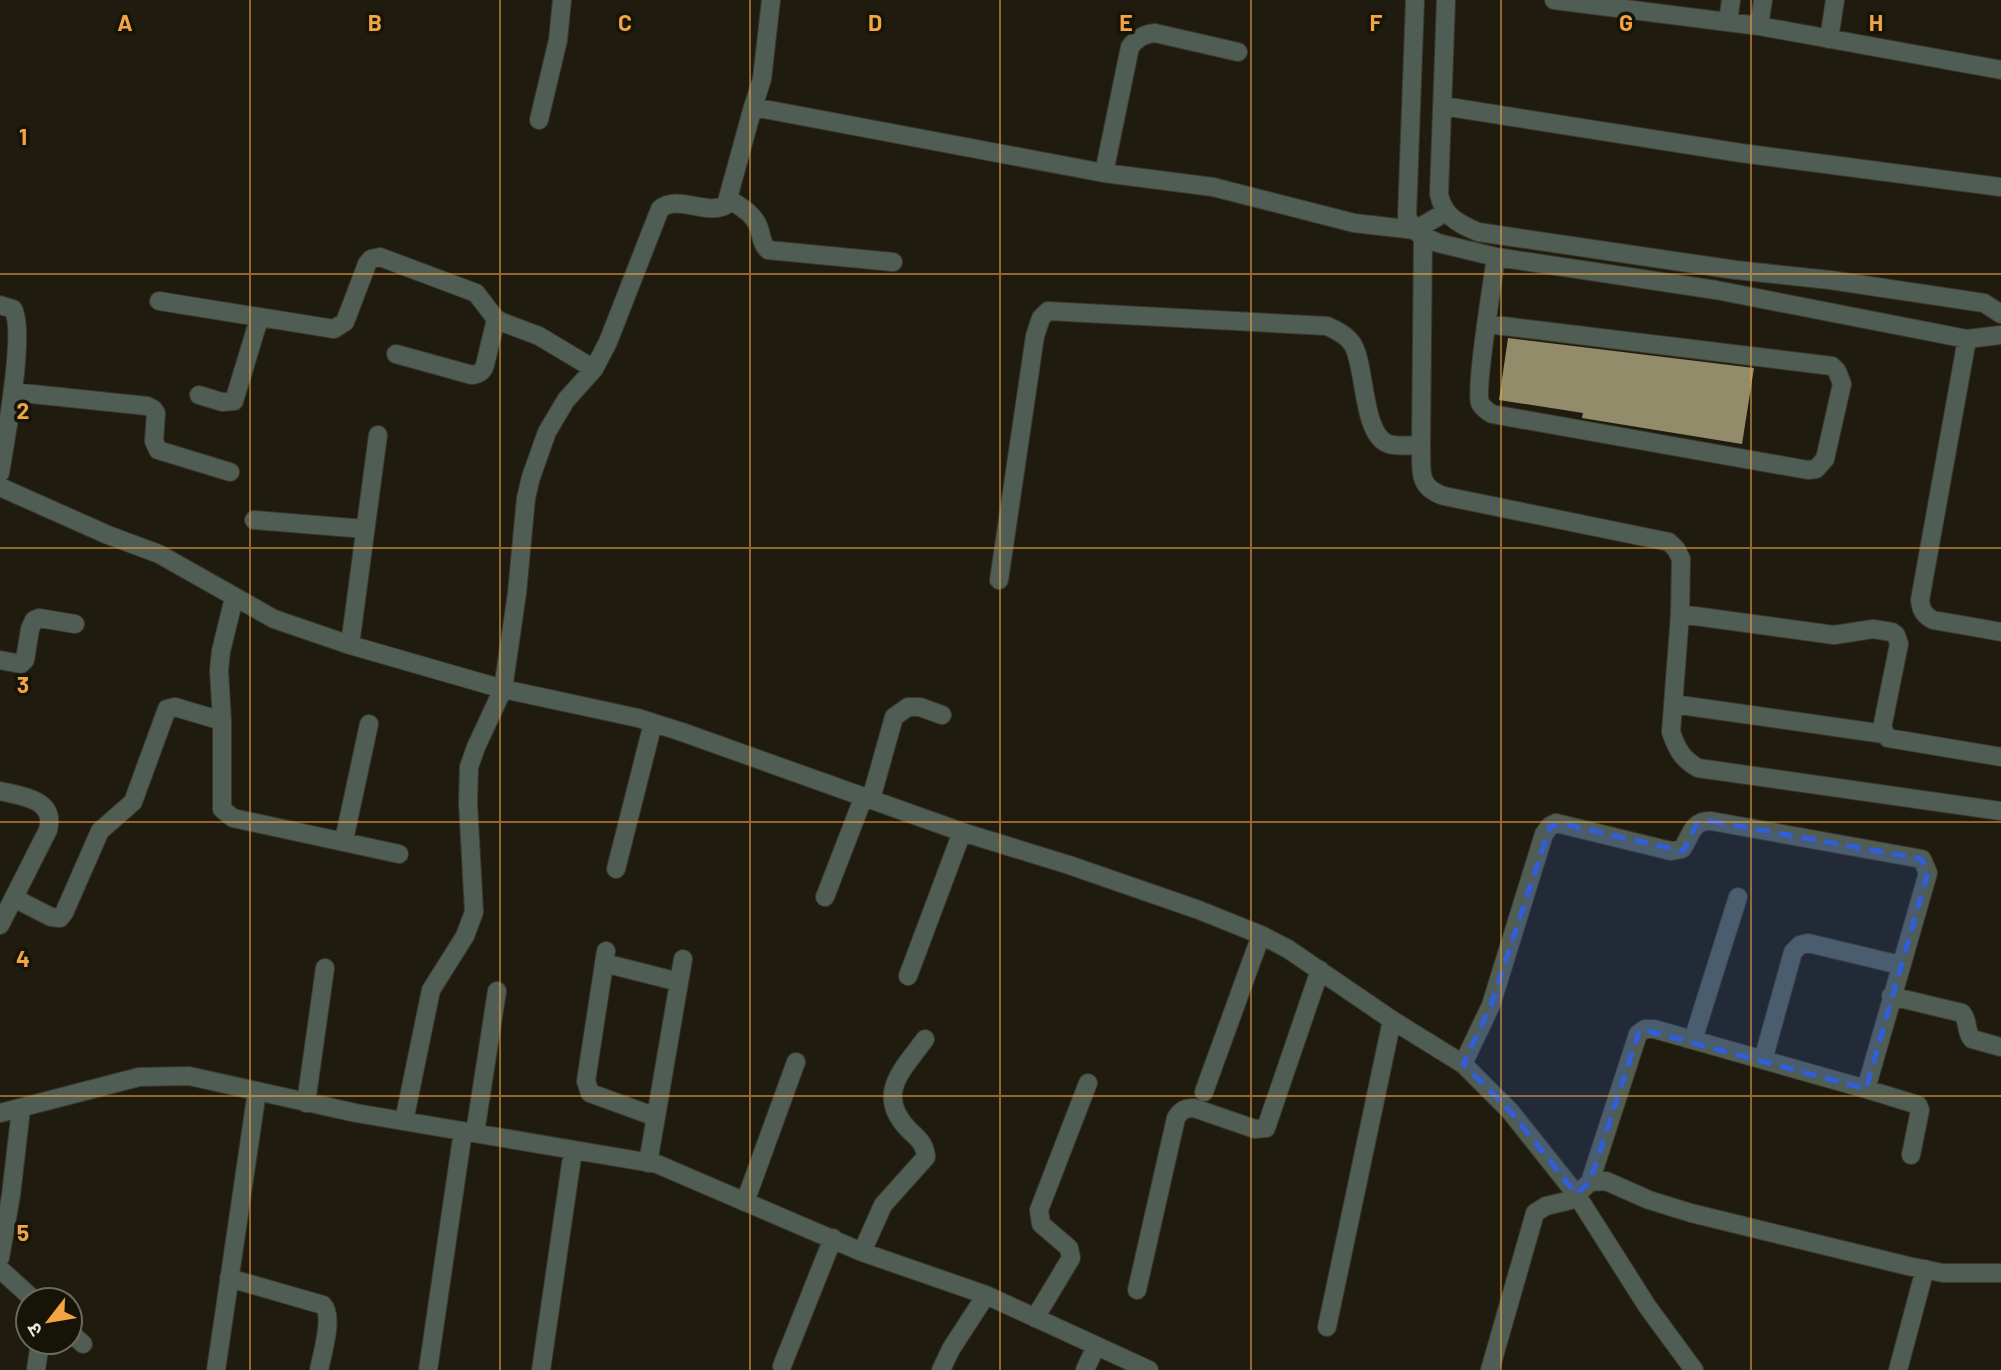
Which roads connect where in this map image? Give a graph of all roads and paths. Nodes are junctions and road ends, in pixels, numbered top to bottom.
1 (562, 0) edge
2 (771, 0) edge
3 (1415, 0) edge
4 (1446, 0) edge
5 (1554, 0) edge
6 (1731, 0) edge
7 (1763, 0) edge
8 (1835, 0) edge
9 (1676, 8) edge
10 (1728, 22) junction
11 (1759, 26) junction
12 (1829, 39) junction
13 (1238, 52) dead end
14 (2001, 70) edge
15 (1443, 106) junction
16 (753, 107) junction
17 (539, 120) dead end
18 (1104, 173) junction
19 (2001, 187) edge
20 (729, 199) junction
21 (1446, 212) junction
22 (1419, 233) junction
23 (1496, 257) junction
24 (892, 262) dead end
25 (1736, 270) junction
26 (1735, 294) junction
27 (159, 301) dead end
28 (0, 306) edge
29 (2001, 314) edge
30 (259, 319) junction
31 (496, 319) junction
32 (1487, 324) junction
33 (2001, 335) edge
34 (1967, 339) junction
35 (396, 354) dead end
36 (594, 369) junction
37 (199, 395) dead end
38 (8, 396) edge
39 (378, 435) dead end
40 (1421, 445) junction
41 (230, 472) dead end
42 (0, 473) edge
43 (0, 486) edge
44 (254, 520) dead end
45 (365, 529) junction
46 (999, 580) dead end
47 (234, 598) junction
48 (1680, 614) junction
49 (75, 624) dead end
50 (2001, 632) edge
51 (350, 645) junction
52 (0, 660) edge
53 (503, 689) junction
54 (1673, 704) junction
55 (942, 715) dead end
56 (222, 721) junction
57 (653, 723) junction
58 (369, 724) dead end
59 (1884, 734) junction
60 (2001, 757) edge
61 (0, 790) edge
62 (867, 797) junction
63 (2001, 811) edge
64 (962, 832) junction
65 (344, 840) junction
66 (399, 854) dead end
67 (616, 869) dead end
68 (825, 897) dead end
69 (1738, 897) dead end
70 (14, 898) junction
71 (0, 925) edge
72 (1261, 935) junction
73 (683, 959) dead end
74 (1900, 965) junction
75 (325, 968) dead end
76 (1320, 971) junction
77 (908, 976) dead end
78 (679, 982) junction
79 (497, 991) dead end
80 (1891, 996) junction
81 (1392, 1020) junction
82 (925, 1039) dead end
83 (1693, 1040) junction
84 (2001, 1047) edge
85 (1763, 1060) junction
86 (796, 1062) dead end
87 (1463, 1064) junction
88 (1088, 1083) dead end
89 (1866, 1089) junction
90 (257, 1091) junction
91 (1204, 1092) dead end
92 (306, 1103) junction
93 (20, 1109) junction
94 (0, 1113) edge
95 (656, 1117) junction
96 (404, 1121) junction
97 (469, 1132) junction
98 (573, 1150) junction
99 (1911, 1155) dead end
100 (648, 1163) junction
101 (1583, 1188) junction
102 (745, 1202) junction
103 (833, 1238) junction
104 (862, 1252) junction
105 (0, 1258) edge
106 (0, 1269) edge
107 (1925, 1269) junction
108 (2001, 1273) edge
109 (229, 1278) junction
110 (19, 1286) edge
111 (1136, 1290) dead end
112 (986, 1296) junction
113 (1035, 1318) junction
114 (1327, 1327) dead end
115 (1096, 1346) junction
116 (782, 1366) dead end
117 (216, 1370) edge
118 (319, 1370) edge
119 (428, 1370) edge
120 (541, 1370) edge
121 (941, 1370) edge
122 (1086, 1370) edge
123 (1149, 1370) edge
124 (1490, 1370) edge
125 (1693, 1370) edge
126 (1898, 1370) edge

1 - 17 street
2 - 16 street
3 - 22 street
4 - 15 street
5 - 9 street
6 - 10 street
7 - 11 street
8 - 12 street
9 - 10 street
10 - 11 street
11 - 12 street
12 - 14 street
13 - 18 street
15 - 19 street
15 - 21 street
16 - 18 street
16 - 20 street
18 - 22 street
20 - 24 street
20 - 36 street
21 - 22 street
21 - 25 street
22 - 23 street
22 - 40 street
23 - 26 street
23 - 32 street
25 - 26 street
25 - 29 street
26 - 34 street
27 - 30 street
28 - 38 street
30 - 31 street
30 - 37 street
31 - 35 street
31 - 36 street
32 - 32 street
33 - 34 street
34 - 50 street
36 - 53 street
38 - 41 street
38 - 42 street
39 - 45 street
40 - 46 street
40 - 48 street
43 - 47 street
44 - 45 street
45 - 51 street
47 - 51 street
47 - 56 street
48 - 54 street
48 - 59 street
49 - 52 street
51 - 53 street
53 - 57 street
53 - 96 street
54 - 59 street
54 - 63 street
55 - 62 street
56 - 65 street
56 - 70 street
57 - 62 street
57 - 67 street
58 - 65 street
59 - 60 street
61 - 70 street
62 - 64 street
62 - 68 street
64 - 72 street
64 - 77 street
65 - 66 street
69 - 83 street
70 - 71 street
72 - 76 street
72 - 91 street
73 - 78 street
74 - 80 street
74 - 85 street
74 - 87 street
75 - 92 street
76 - 81 street
76 - 111 street
78 - 95 street
78 - 95 street
79 - 97 street
80 - 84 street
80 - 89 street
81 - 87 street
81 - 114 street
82 - 104 street
83 - 85 street
83 - 101 street
85 - 89 street
86 - 102 street
87 - 101 street
88 - 113 street
89 - 99 street
90 - 92 street
90 - 93 street
90 - 109 street
92 - 96 street
93 - 94 street
93 - 105 street
95 - 100 street
96 - 97 street
97 - 98 street
97 - 119 street
98 - 100 street
98 - 120 street
100 - 102 street
101 - 107 street
101 - 124 street
101 - 125 street
102 - 103 street
103 - 104 street
103 - 116 street
104 - 112 street
106 - 110 street
107 - 108 street
107 - 126 street
109 - 117 street
109 - 118 street
112 - 113 street
112 - 121 street
113 - 115 street
115 - 122 street
115 - 123 street

